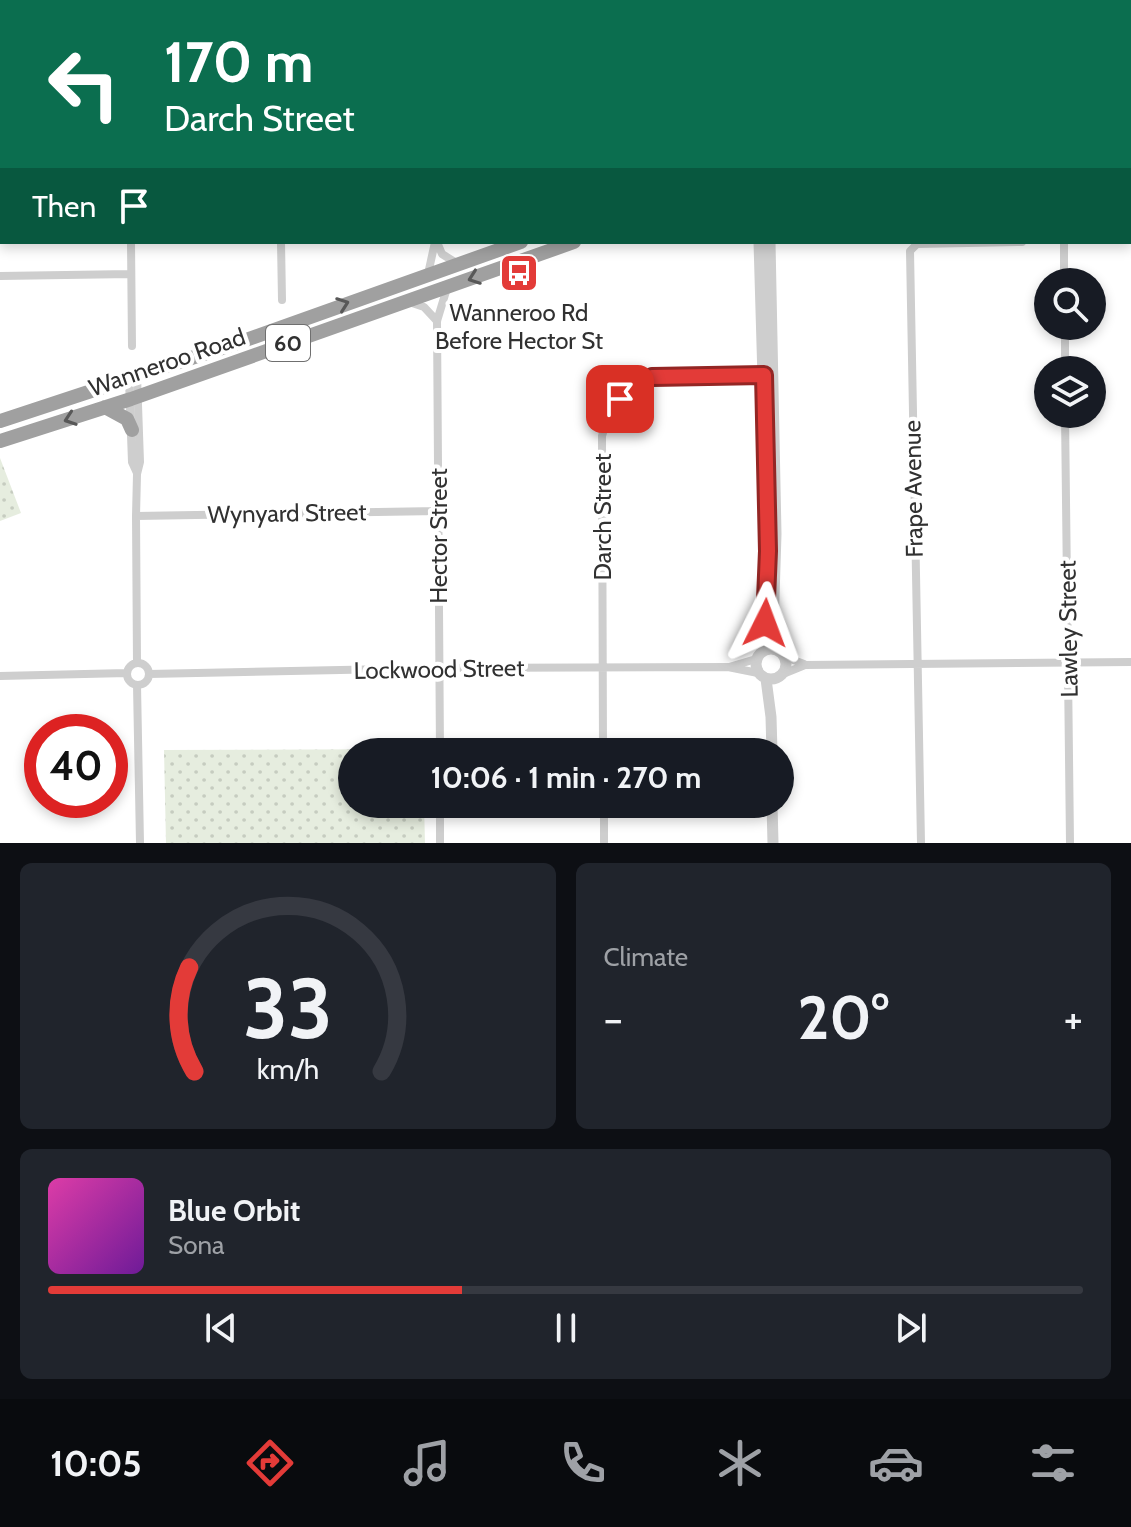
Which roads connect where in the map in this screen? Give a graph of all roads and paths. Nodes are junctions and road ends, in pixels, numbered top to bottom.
1 (131, 244) edge
2 (281, 244) edge
3 (436, 244) edge
4 (437, 244) edge
5 (515, 244) edge
6 (568, 244) edge
7 (759, 244) edge
8 (770, 244) edge
9 (917, 244) edge
10 (1064, 244) edge
11 (459, 264) junction
12 (1064, 268) edge
13 (131, 274) junction
14 (428, 274) junction
15 (0, 276) edge
16 (447, 288) junction
17 (282, 300) dead end
18 (407, 301) junction
19 (437, 321) junction
20 (132, 346) dead end
21 (769, 375) junction
22 (133, 378) junction
23 (135, 398) junction
24 (105, 407) junction
25 (0, 421) edge
26 (1065, 428) edge
27 (132, 430) junction
28 (0, 441) edge
29 (137, 474) junction
30 (438, 511) junction
31 (136, 516) junction
32 (782, 654) junction
33 (760, 655) junction
34 (1131, 662) edge
35 (137, 663) junction
36 (916, 664) junction
37 (1068, 664) junction
38 (805, 665) junction
39 (728, 667) junction
40 (439, 668) junction
41 (603, 668) junction
42 (127, 673) junction
43 (149, 674) junction
44 (781, 675) junction
45 (0, 676) edge
46 (762, 676) junction
47 (137, 685) junction
48 (771, 717) junction
49 (440, 738) edge
50 (603, 738) edge
51 (772, 738) edge
52 (440, 818) edge
53 (604, 818) edge
54 (772, 818) edge
55 (140, 843) edge
56 (440, 843) edge
57 (604, 843) edge
58 (773, 843) edge
59 (921, 843) edge
60 (1070, 843) edge

1 - 13 street
2 - 17 street
3 - 14 street
4 - 11 street
5 - 11 highway, Wanneroo Road / 60
6 -> 16 highway, Wanneroo Road / 60
7 - 21 street
8 - 21 street
9 - 36 street, Frape Avenue
10 - 12 street
11 - 14 highway, Wanneroo Road / 60
13 - 15 street
13 - 20 street
22 -> 14 highway, Wanneroo Road / 60
16 - 18 highway, Wanneroo Road / 60
16 - 19 street, Hector Street
18 - 19 street
18 - 23 highway, Wanneroo Road / 60
19 - 30 street, Hector Street
21 - 32 street
21 - 33 street
21 - 41 street, Darch Street
22 - 23 street
22 - 25 highway, Wanneroo Road / 60
23 - 24 highway, Wanneroo Road / 60
23 - 27 street
23 - 29 street
24 - 27 highway
24 -> 28 highway, Wanneroo Road / 60
26 - 37 street, Lawley Street
27 - 29 street
29 - 31 street
30 - 31 street, Wynyard Street
30 - 40 street, Hector Street
31 - 35 street
32 - 33 street
32 - 38 street
32 - 44 street
33 - 39 street, Lockwood Street
33 - 46 street
34 - 37 street
35 - 42 street
35 - 43 street
36 - 37 street
36 - 38 street
36 - 59 street, Frape Avenue
37 - 60 street, Lawley Street
38 - 44 street
39 - 41 street, Lockwood Street
39 - 46 street, Lockwood Street
40 - 41 street, Lockwood Street
40 - 43 street, Lockwood Street
40 - 49 street, Hector Street
41 - 50 street, Darch Street
42 - 45 street
42 - 47 street
43 - 47 street
44 - 46 street
44 - 48 street
46 - 48 street
47 - 55 street
48 - 51 street
52 - 56 street
53 - 57 street
54 - 58 street

